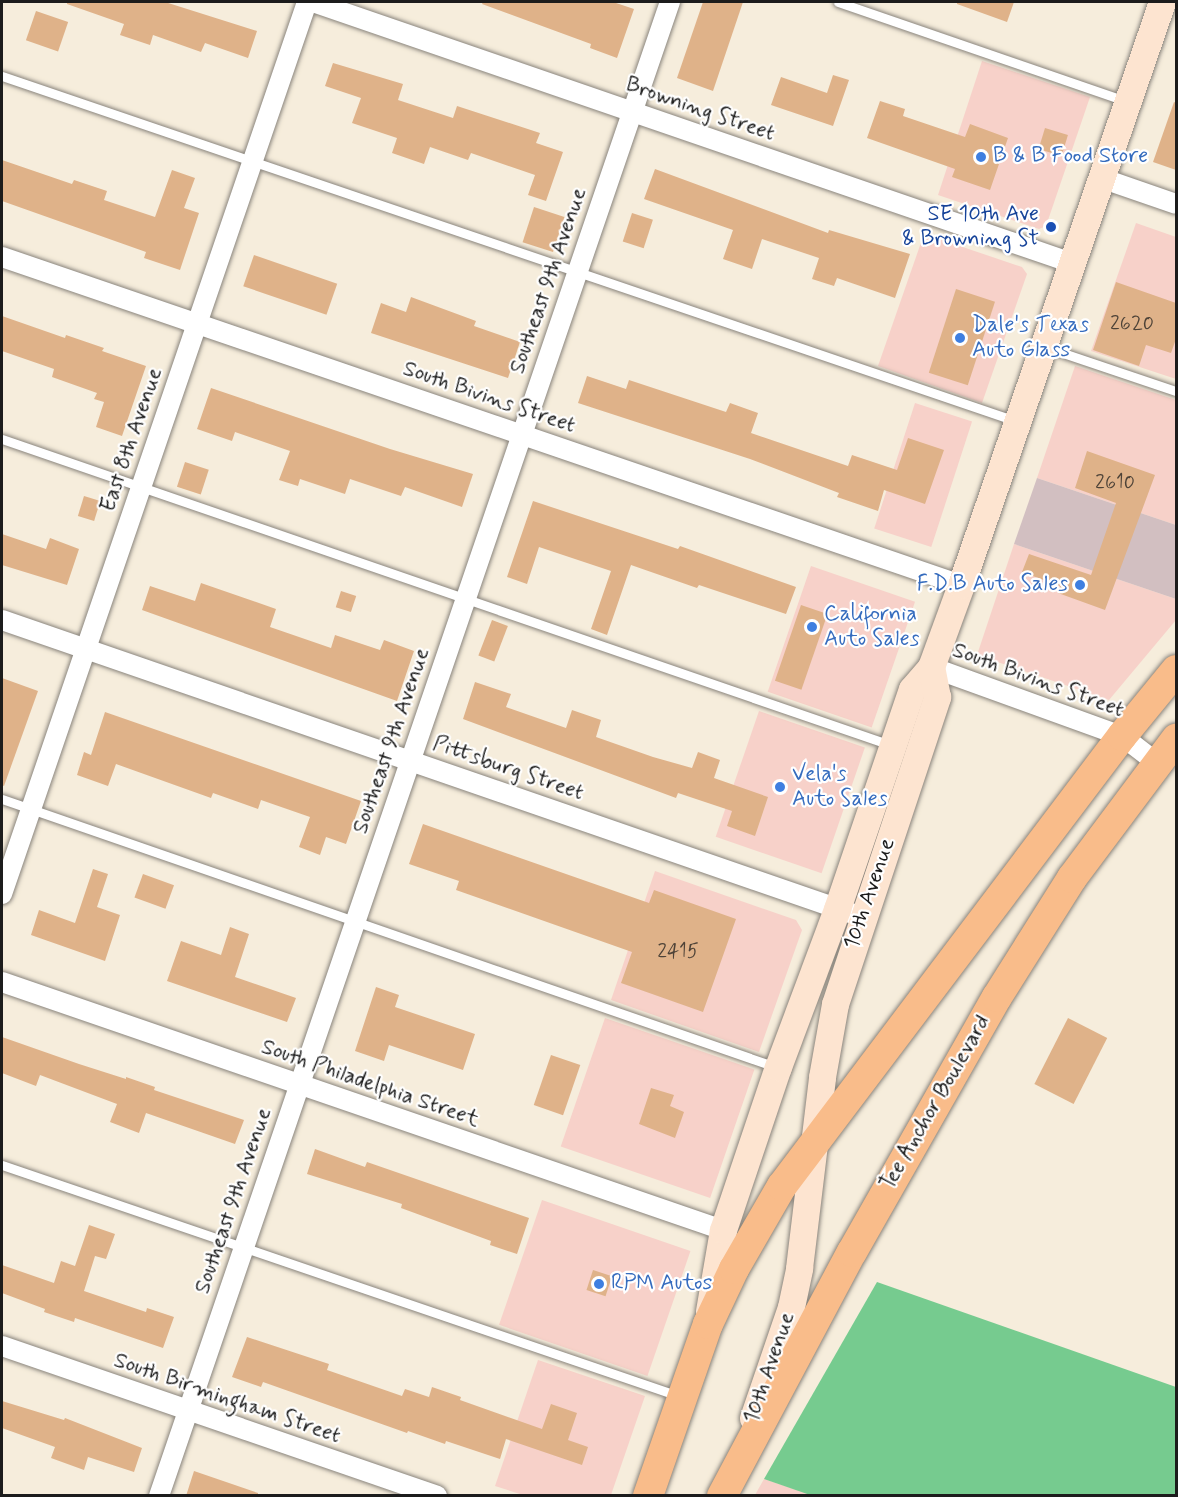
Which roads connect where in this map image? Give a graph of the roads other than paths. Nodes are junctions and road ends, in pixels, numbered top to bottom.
1 (307, 2) edge
2 (313, 2) edge
3 (670, 2) edge
4 (838, 2) edge
5 (1162, 2) edge
6 (2, 76) edge
7 (1128, 101) junction
8 (632, 112) junction
9 (252, 162) junction
10 (1101, 178) junction
11 (1176, 204) edge
12 (2, 258) edge
13 (1071, 263) junction
14 (577, 273) junction
15 (197, 323) junction
16 (1043, 346) junction
17 (1176, 391) edge
18 (1018, 422) junction
19 (522, 435) junction
20 (2, 439) edge
21 (141, 488) junction
22 (961, 585) junction
23 (465, 599) junction
24 (2, 620) edge
25 (86, 649) junction
26 (931, 667) junction
27 (1176, 670) edge
28 (1122, 736) junction
29 (1176, 739) edge
30 (893, 746) junction
31 (410, 760) junction
32 (1157, 764) junction
33 (2, 799) edge
34 (31, 809) junction
35 (2, 894) edge
36 (849, 913) junction
37 (355, 921) junction
38 (2, 982) edge
39 (778, 1067) junction
40 (299, 1085) junction
41 (813, 1144) junction
42 (2, 1165) edge
43 (723, 1230) junction
44 (243, 1249) junction
45 (708, 1324) junction
46 (2, 1346) edge
47 (682, 1396) junction
48 (188, 1412) junction
49 (725, 1491) edge
50 (159, 1496) edge
51 (437, 1496) edge
52 (648, 1496) edge

1 - 9 street, East 8th Avenue
2 - 8 street, Browning Street
3 - 8 street, Southeast 9th Avenue
4 - 7 lane
5 - 7 main road
6 - 9 lane
7 - 10 main road
8 - 13 street, Browning Street
8 - 14 street, Southeast 9th Avenue
9 - 14 lane
9 - 15 street, East 8th Avenue
10 - 11 street
10 - 13 main road
12 - 15 street, South Bivins Street
13 - 16 main road
14 - 18 lane
14 - 19 street, Southeast 9th Avenue
15 - 19 street, South Bivins Street
15 - 21 street, East 8th Avenue
16 - 17 lane
16 - 18 main road
18 - 22 main road
19 - 22 street, South Bivins Street
19 - 23 street, Southeast 9th Avenue
20 - 21 lane
21 - 23 lane
21 - 25 street, East 8th Avenue
22 - 26 main road
23 - 30 lane
23 - 31 street, Southeast 9th Avenue
24 - 25 street, Pittsburg Street
25 - 31 street, Pittsburg Street
25 - 34 street, East 8th Avenue
26 - 28 street, South Bivins Street
26 - 30 main road, 10th Avenue
26 - 36 main road, 10th Avenue
27 - 28 main road
28 - 32 street, South Bivins Street
28 - 41 main road
29 - 32 main road, Tee Anchor Boulevard
30 - 36 main road, 10th Avenue
31 - 36 street, Pittsburg Street
31 - 37 street, Southeast 9th Avenue
32 - 49 main road, Tee Anchor Boulevard
33 - 34 lane
34 - 35 street, East 8th Avenue
34 - 37 lane
36 - 39 main road, 10th Avenue
36 - 41 main road, 10th Avenue
37 - 39 lane
37 - 40 street, Southeast 9th Avenue
38 - 40 street, South Philadelphia Street
39 - 43 main road, 10th Avenue
40 - 43 street, South Philadelphia Street
40 - 44 street, Southeast 9th Avenue
41 - 45 main road
41 - 49 main road, 10th Avenue
42 - 44 lane
43 - 45 main road, 10th Avenue
44 - 47 lane
44 - 48 street, Southeast 9th Avenue
45 - 47 main road
46 - 48 street, South Birmingham Street
47 - 52 main road
48 - 50 street, Southeast 9th Avenue
48 - 51 street, South Birmingham Street

